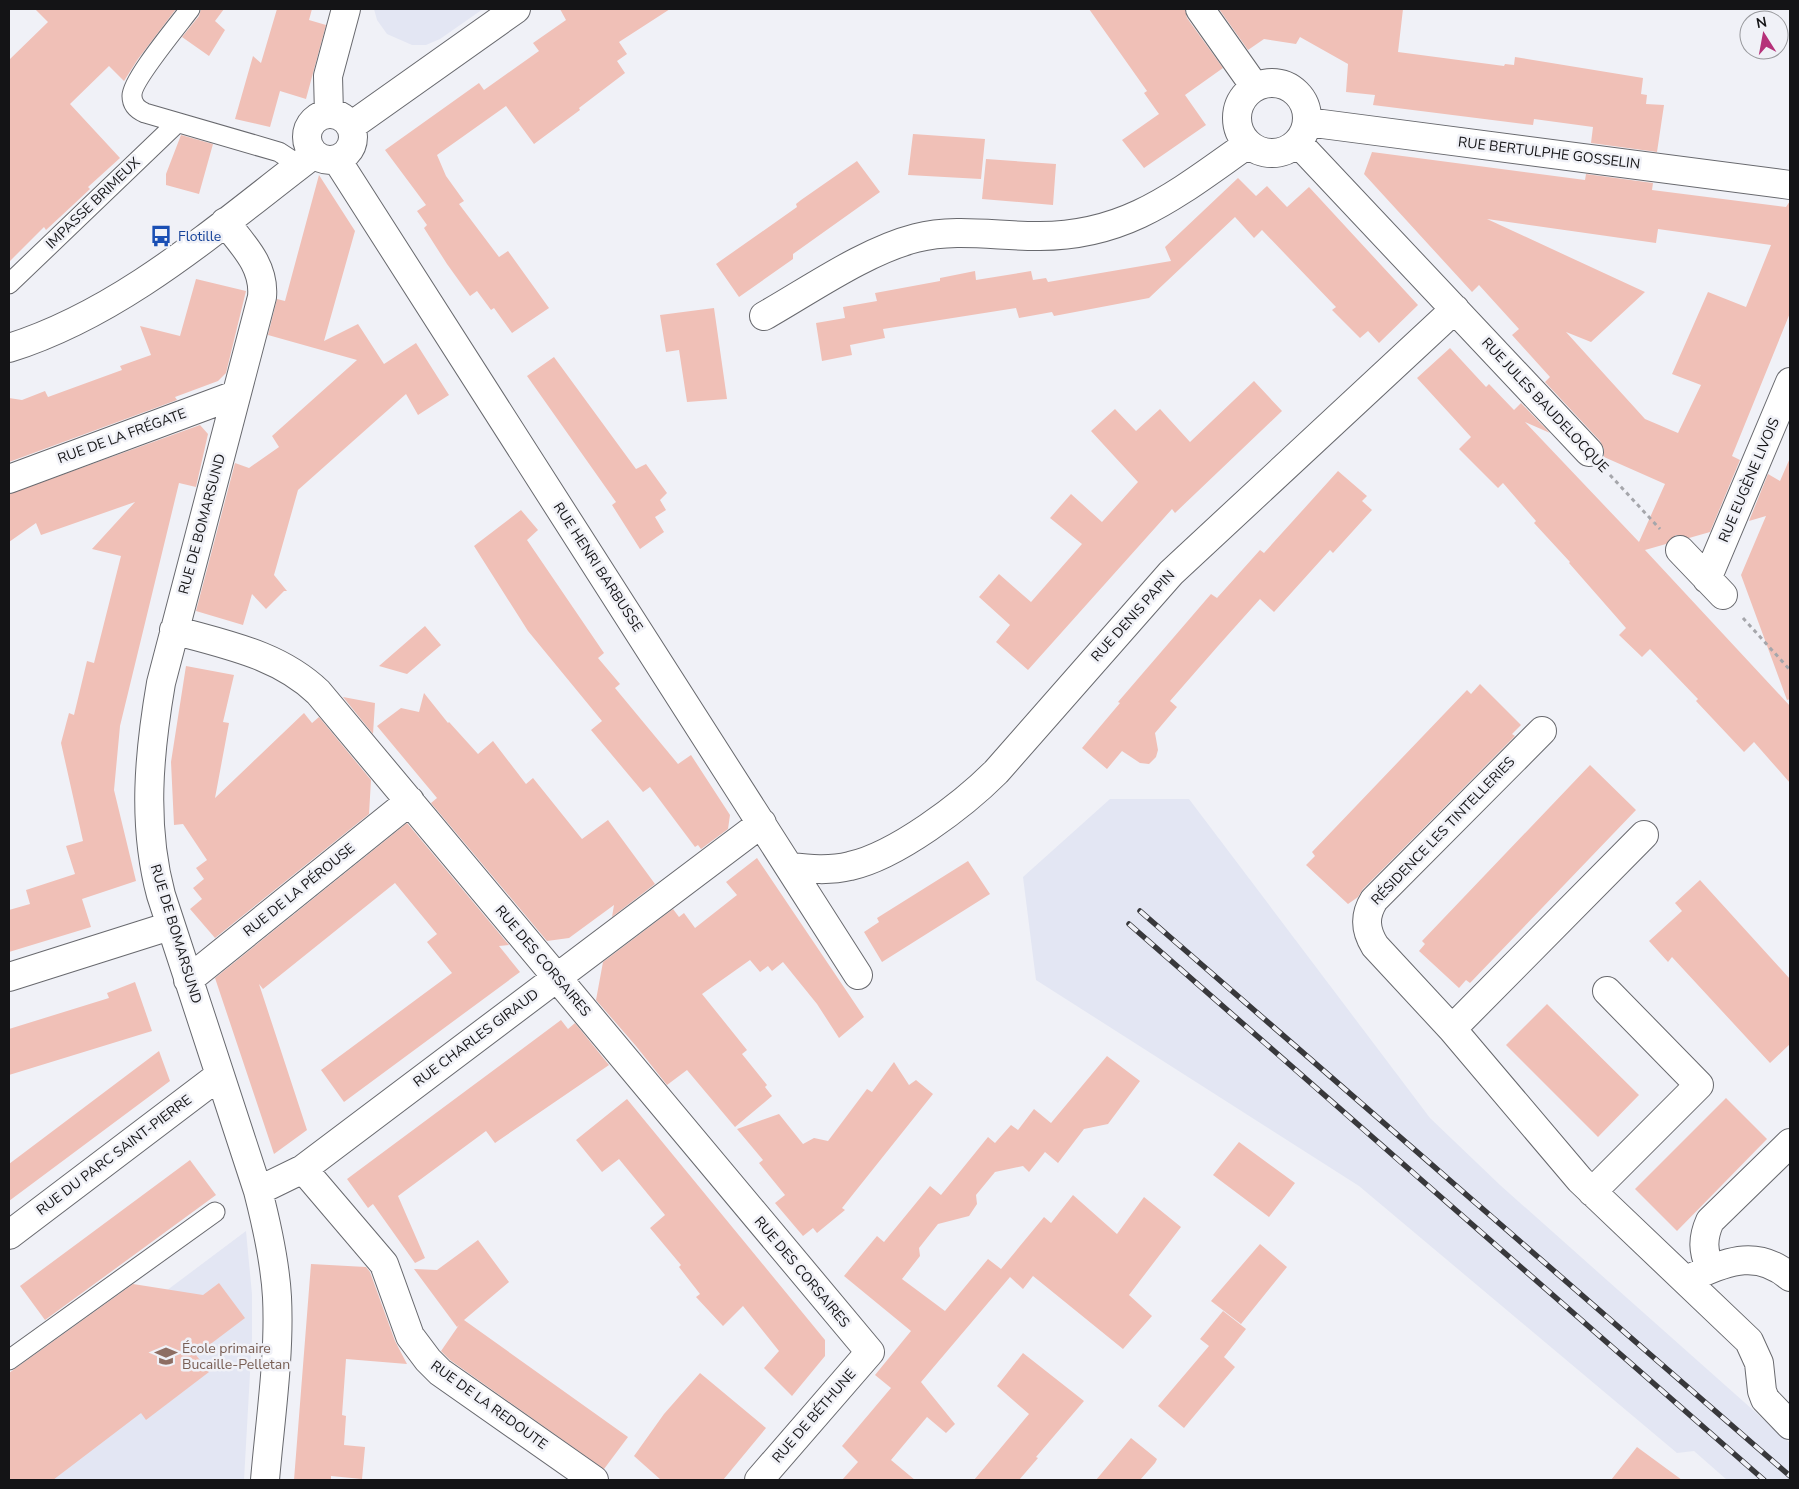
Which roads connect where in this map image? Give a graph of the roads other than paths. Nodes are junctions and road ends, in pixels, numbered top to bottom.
1 (190, 9) edge
2 (346, 9) edge
3 (516, 9) edge
4 (1200, 9) edge
5 (1255, 86) junction
6 (340, 120) junction
7 (178, 123) junction
8 (1302, 132) junction
9 (1248, 144) junction
10 (317, 160) junction
11 (1790, 185) edge
12 (225, 222) junction
13 (9, 284) edge
14 (1455, 309) junction
15 (764, 316) dead end
16 (9, 348) edge
17 (1790, 382) edge
18 (235, 394) junction
19 (1589, 452) road end
20 (9, 479) edge
21 (1680, 550) road end
22 (174, 630) junction
23 (1542, 730) dead end
24 (410, 801) junction
25 (762, 823) junction
26 (1644, 835) dead end
27 (789, 867) junction
28 (170, 926) junction
29 (858, 975) dead end
30 (9, 977) edge
31 (556, 978) junction
32 (188, 980) junction
33 (1607, 991) dead end
34 (1452, 1030) junction
35 (220, 1074) junction
36 (1790, 1143) edge
37 (303, 1169) junction
38 (258, 1191) junction
39 (1592, 1192) junction
40 (215, 1212) dead end
41 (9, 1235) edge
42 (1710, 1268) junction
43 (1790, 1277) edge
44 (1686, 1280) junction
45 (870, 1352) joint
46 (9, 1360) edge
47 (1790, 1425) edge
48 (265, 1480) edge
49 (594, 1480) edge
50 (759, 1480) edge

1 - 7 lane
2 - 6 street
3 - 6 street
4 - 5 street
5 - 8 street
5 - 9 street
6 - 10 street
6 - 10 street
7 - 10 lane
7 - 13 lane, IMPASSE BRIMEUX
8 - 9 street
8 - 11 street, RUE BERTULPHE GOSSELIN
8 - 14 street, RUE JULES BAUDELOCQUE
9 - 15 street
10 - 12 street
10 - 25 street, RUE HENRI BARBUSSE
12 - 16 street
12 - 18 street, RUE DE BOMARSUND
14 - 19 street, RUE JULES BAUDELOCQUE
14 - 27 street, RUE DENIS PAPIN
17 - 21 street, RUE EUGÈNE LIVOIS
18 - 20 street, RUE DE LA FRÉGATE
18 - 22 street, RUE DE BOMARSUND
22 - 24 street, RUE DES CORSAIRES
22 - 28 street, RUE DE BOMARSUND
23 - 34 street, RÉSIDENCE LES TINTELLERIES
24 - 31 street, RUE DES CORSAIRES
24 - 32 street, RUE DE LA PÉROUSE
25 - 27 street, RUE HENRI BARBUSSE
25 - 31 street, RUE CHARLES GIRAUD
26 - 34 street
27 - 29 street, RUE HENRI BARBUSSE
28 - 30 street
28 - 32 street, RUE DE BOMARSUND
31 - 37 street, RUE CHARLES GIRAUD
31 - 45 street, RUE DES CORSAIRES
32 - 35 street, RUE DE BOMARSUND
33 - 39 street
34 - 39 street, RÉSIDENCE LES TINTELLERIES
35 - 38 street, RUE DE BOMARSUND
35 - 41 street, RUE DU PARC SAINT-PIERRE
36 - 42 street
37 - 38 street, RUE CHARLES GIRAUD
37 - 49 street, RUE DE LA REDOUTE
38 - 48 street, RUE DE BOMARSUND
39 - 44 street, RÉSIDENCE LES TINTELLERIES
40 - 46 lane
42 - 43 street
42 - 44 street
44 - 47 street, RÉSIDENCE LES TINTELLERIES
45 - 50 street, RUE DE BÉTHUNE

